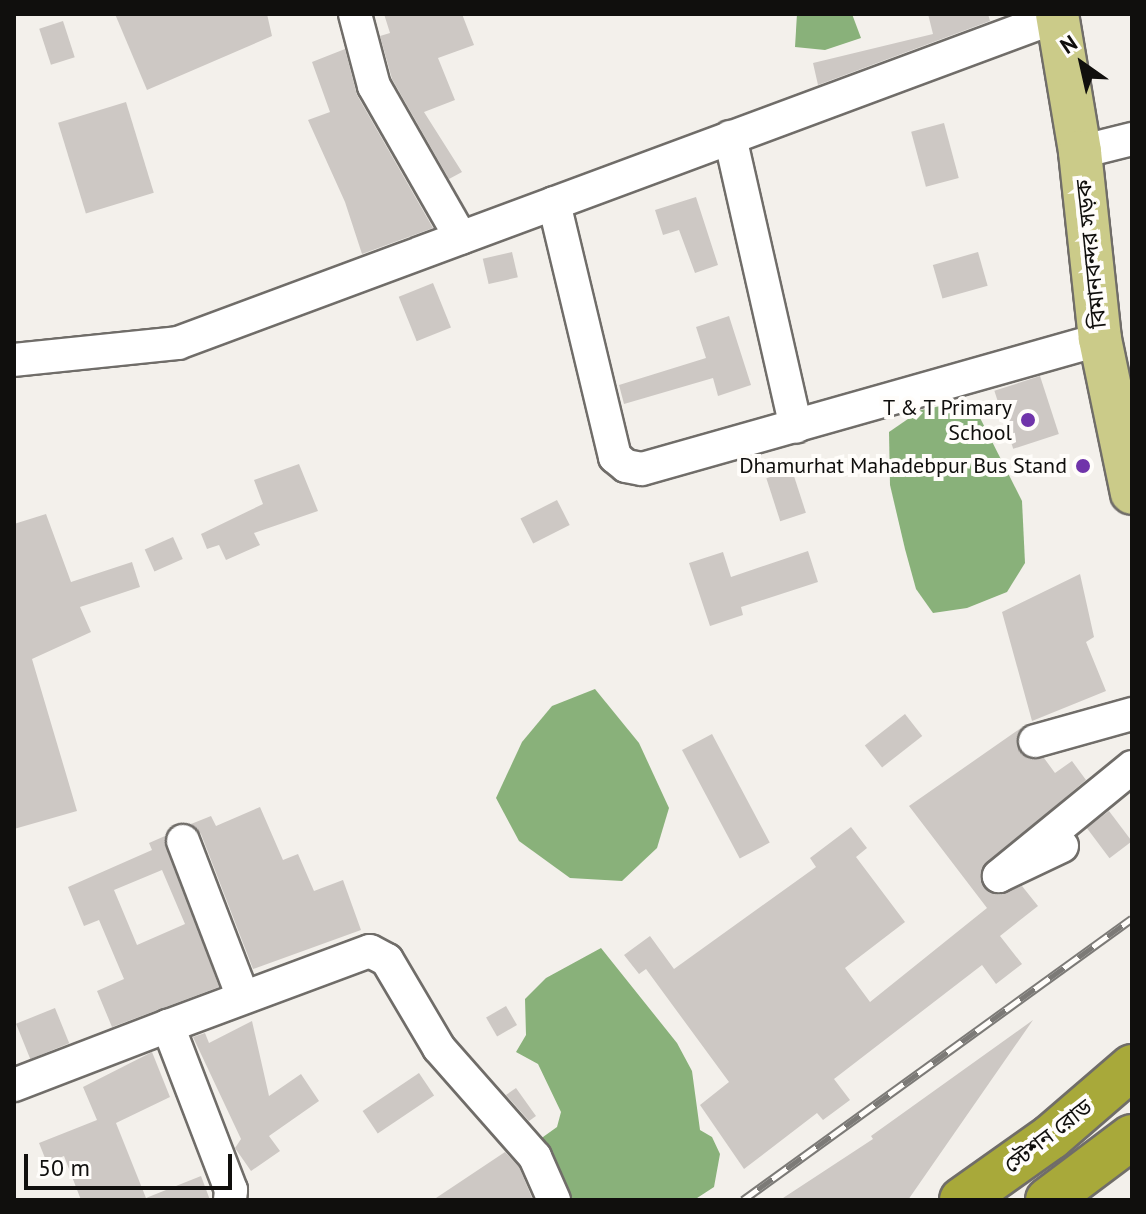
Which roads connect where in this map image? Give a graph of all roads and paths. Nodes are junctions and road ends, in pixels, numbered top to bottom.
1 (355, 14) edge
2 (1058, 15) edge
3 (730, 137) junction
4 (1132, 139) edge
5 (1080, 152) junction
6 (554, 203) junction
7 (461, 238) junction
8 (1100, 339) junction
9 (14, 360) edge
10 (796, 427) junction
11 (1132, 493) edge
12 (1132, 714) edge
13 (1035, 741) dead end
14 (1132, 767) edge
15 (183, 841) dead end
16 (1062, 846) dead end
17 (243, 997) junction
18 (168, 1026) junction
19 (1132, 1067) edge
20 (14, 1085) edge
21 (1132, 1137) edge
22 (1070, 1197) edge
23 (230, 1200) edge
24 (554, 1200) edge
25 (962, 1200) edge

1 - 7 street
2 - 3 street
2 - 5 main road, বিমানবন্দর সড়ক
3 - 6 street
3 - 10 street
4 - 5 street
5 - 8 main road, বিমানবন্দর সড়ক
6 - 7 street
6 - 10 street
7 - 9 street
8 - 10 street
8 - 11 main road, বিমানবন্দর সড়ক
12 - 13 street
14 - 16 street
15 - 17 street
17 - 18 street
17 - 24 street
18 - 20 street
18 - 23 street
19 - 25 highway, স্টেশন রোড
21 - 22 highway

